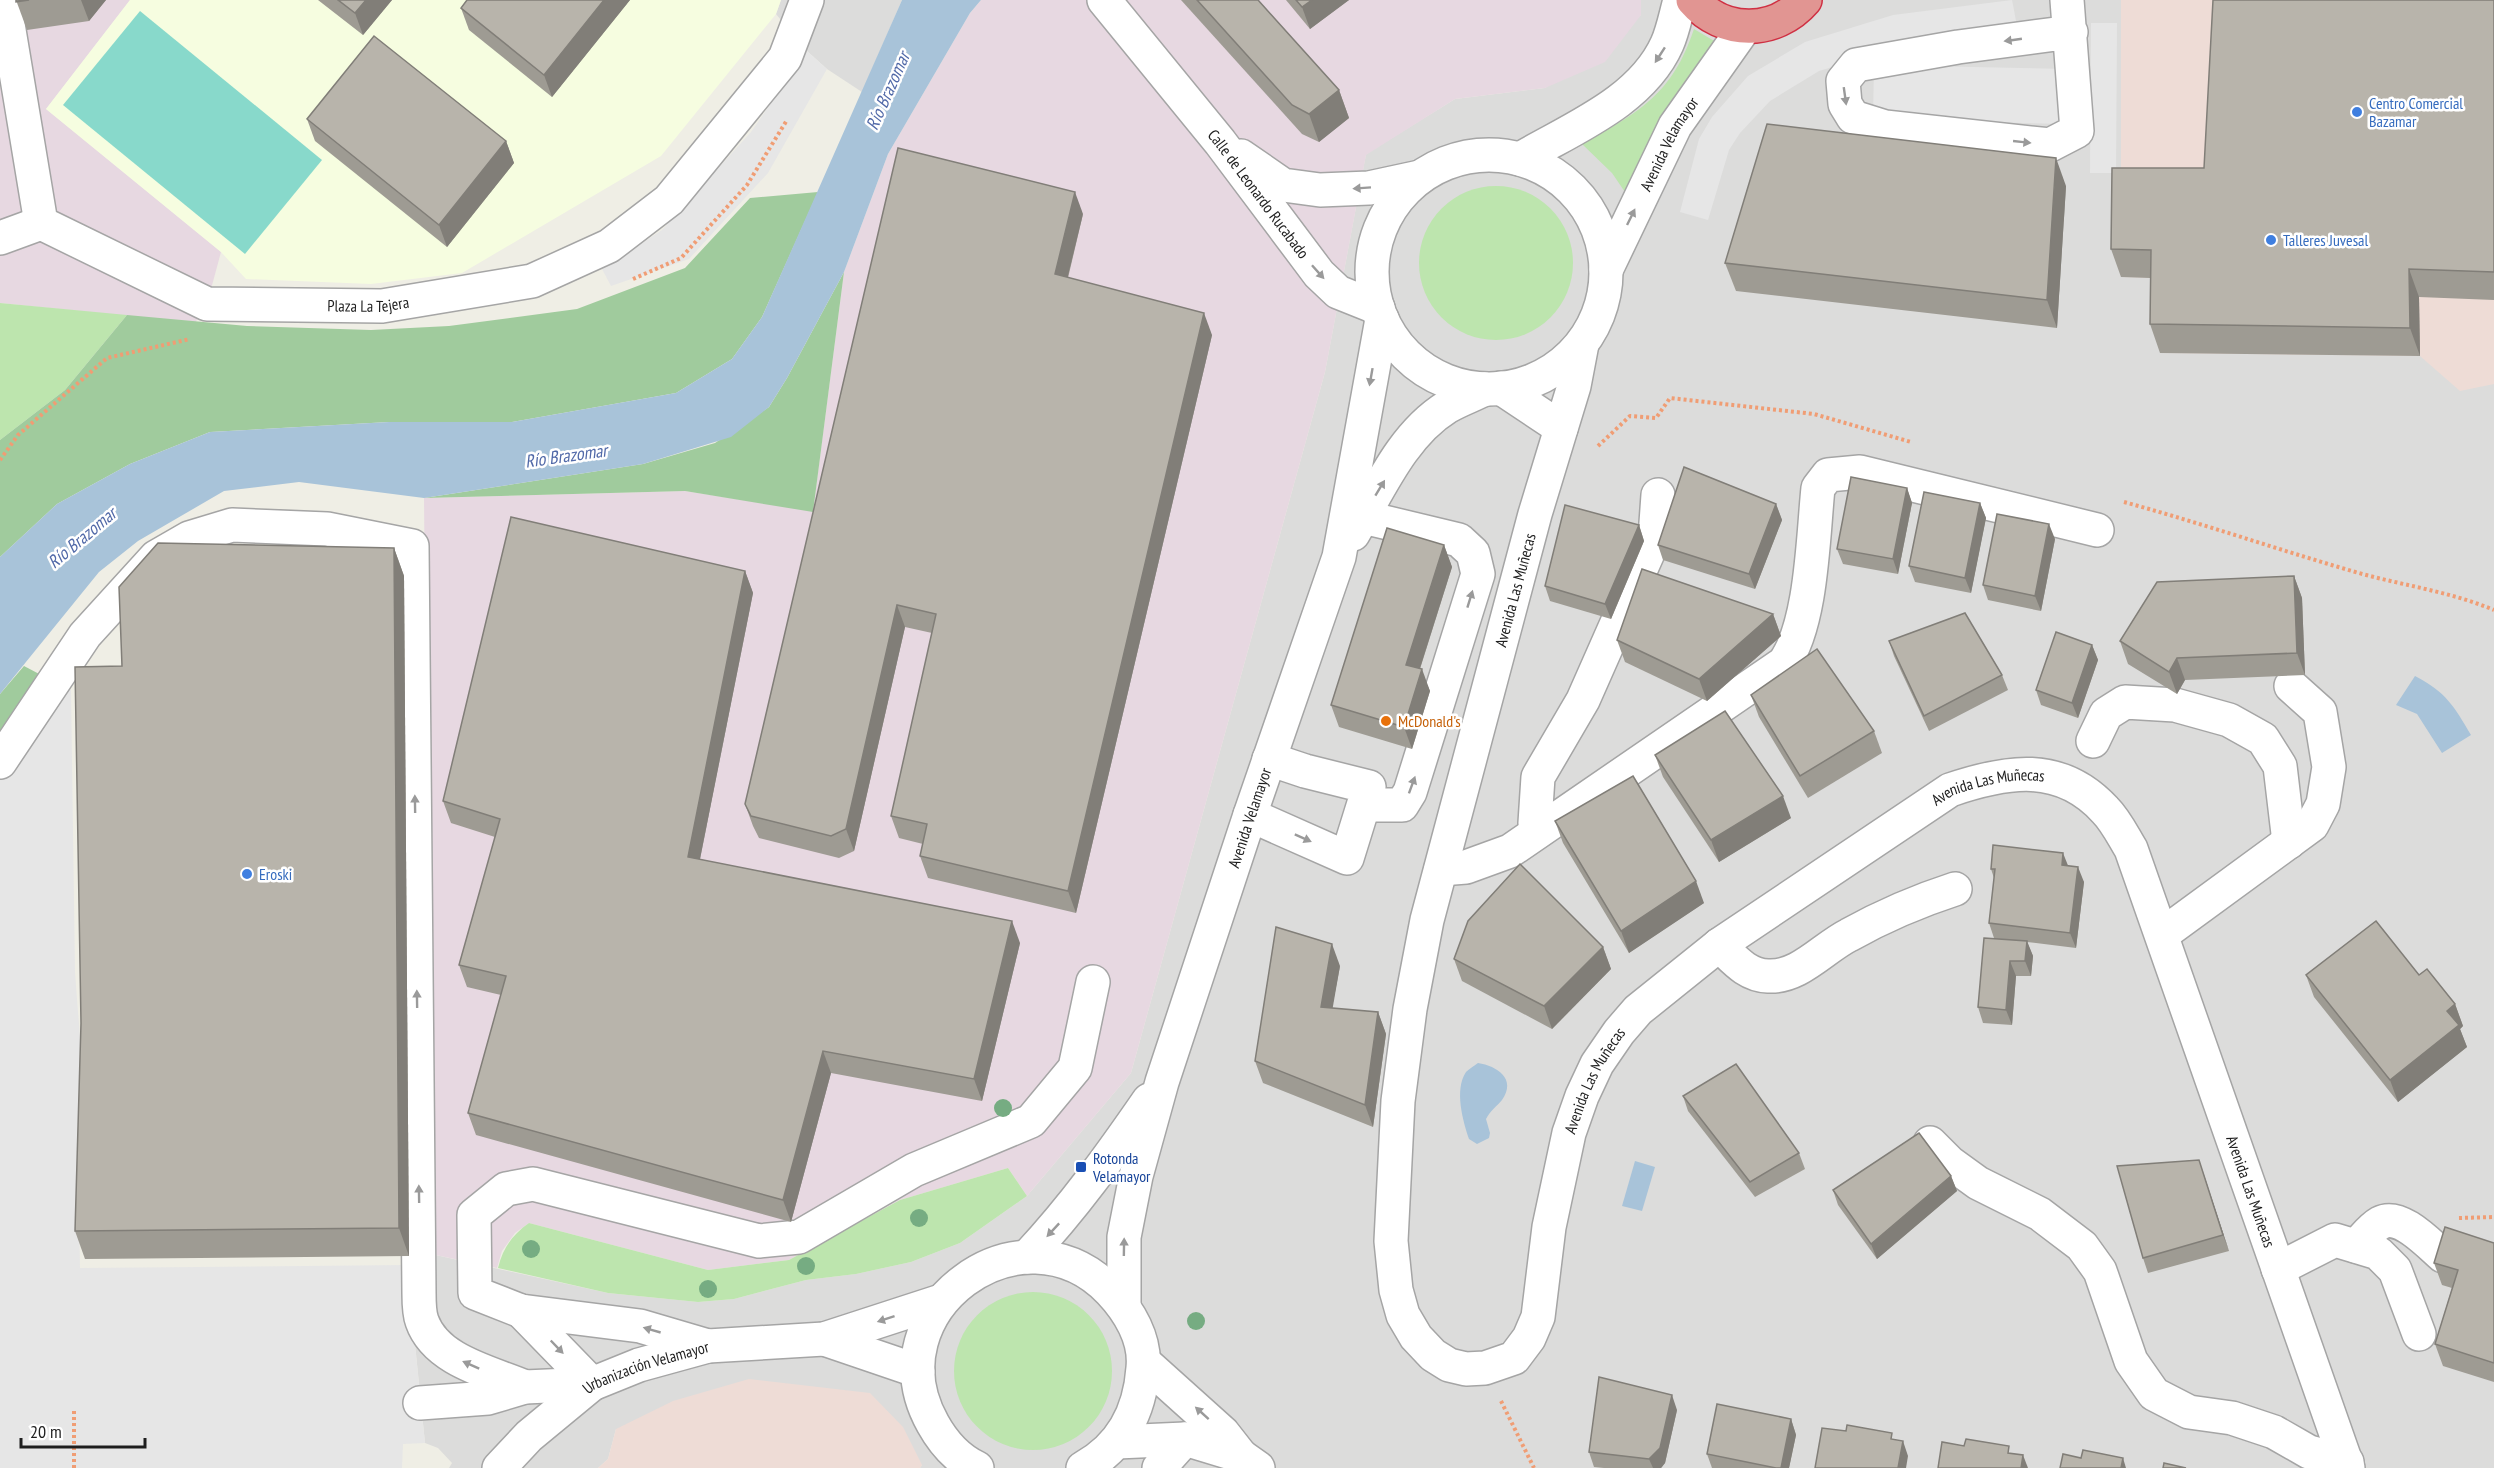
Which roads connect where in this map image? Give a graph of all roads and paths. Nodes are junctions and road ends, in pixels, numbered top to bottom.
1 (4, 0) edge
2 (807, 0) edge
3 (1104, 0) edge
4 (1680, 0) edge
5 (1693, 0) edge
6 (1807, 1) edge
7 (2069, 16) edge
8 (1745, 27) junction
9 (1220, 142) junction
10 (1520, 159) junction
11 (1420, 177) junction
12 (41, 223) junction
13 (0, 238) edge
14 (1606, 270) junction
15 (1380, 314) junction
16 (1582, 344) junction
17 (1493, 388) junction
18 (1670, 398) dead end
19 (1561, 428) junction
20 (1595, 453) dead end
21 (1658, 495) dead end
22 (1363, 517) junction
23 (2097, 530) dead end
24 (1339, 557) junction
25 (2291, 686) dead end
26 (2093, 741) dead end
27 (1269, 759) junction
28 (0, 762) edge
29 (1365, 805) junction
30 (1250, 815) junction
31 (1537, 832) junction
32 (2289, 842) junction
33 (1441, 869) junction
34 (1955, 889) dead end
35 (2163, 934) junction
36 (1719, 945) junction
37 (1094, 982) dead end
38 (1162, 1082) junction
39 (1930, 1143) edge
40 (2356, 1246) junction
41 (2443, 1256) edge
42 (1027, 1257) junction
43 (2278, 1269) junction
44 (941, 1301) junction
45 (1124, 1305) junction
46 (521, 1311) junction
47 (2419, 1334) dead end
48 (824, 1339) junction
49 (708, 1346) junction
50 (1144, 1362) junction
51 (1485, 1368) junction
52 (918, 1371) junction
53 (592, 1384) junction
54 (525, 1387) junction
55 (420, 1403) dead end
56 (74, 1409) dead end
57 (1185, 1439) junction
58 (1117, 1442) junction
59 (961, 1462) edge
60 (1249, 1462) edge
61 (2347, 1465) edge
62 (74, 1468) edge
63 (499, 1468) edge
64 (1083, 1468) edge
65 (1159, 1468) edge
66 (1534, 1468) edge

1 - 12 street
2 - 12 street, Plaza La Tejera
3 - 9 street
4 -> 10 street
5 - 8 highway
6 - 8 highway
7 -> 7 street
14 -> 8 street, Avenida Velamayor
11 -> 9 street, Calle de Leonardo Rucabado
9 -> 15 street, Calle de Leonardo Rucabado
10 - 11 street
10 - 14 street
11 - 15 street
12 - 13 street
14 - 16 street
15 - 17 street
15 -> 24 street
16 - 17 street
16 - 19 street, Avenida Las Muñecas
17 - 19 street
22 -> 17 street
18 - 20 path
19 - 33 street, Avenida Las Muñecas
21 - 31 street
22 - 24 street
29 -> 22 street
23 - 31 street
24 - 27 street, Avenida Velamayor
25 - 32 street
26 - 32 street
27 - 29 street
27 - 30 street, Avenida Velamayor
54 -> 28 street
30 -> 29 street
30 - 38 street, Avenida Velamayor
31 - 33 street
32 - 35 street
33 - 51 street, Avenida Las Muñecas
34 - 36 street
35 - 36 street, Avenida Las Muñecas
35 - 43 street, Avenida Las Muñecas
36 - 51 street, Avenida Las Muñecas
37 - 46 street
38 -> 42 street, Avenida Velamayor
45 -> 38 street, Avenida Velamayor
39 - 61 street
40 - 41 street
40 - 43 street
40 - 47 street
42 - 44 street
42 - 45 street
43 - 61 street, Avenida Las Muñecas
44 -> 48 street, Urbanización Velamayor
44 - 52 street
45 - 50 street
49 -> 46 street
46 -> 53 street
48 - 49 street, Urbanización Velamayor
48 - 52 street, Urbanización Velamayor
49 - 53 street, Urbanización Velamayor
50 - 58 street
60 -> 50 street
51 - 66 path
52 - 59 street
53 - 54 street
53 - 63 street, Urbanización Velamayor
54 - 55 street
56 - 62 path
57 - 58 street
57 - 60 street
57 - 65 street
58 - 64 street

